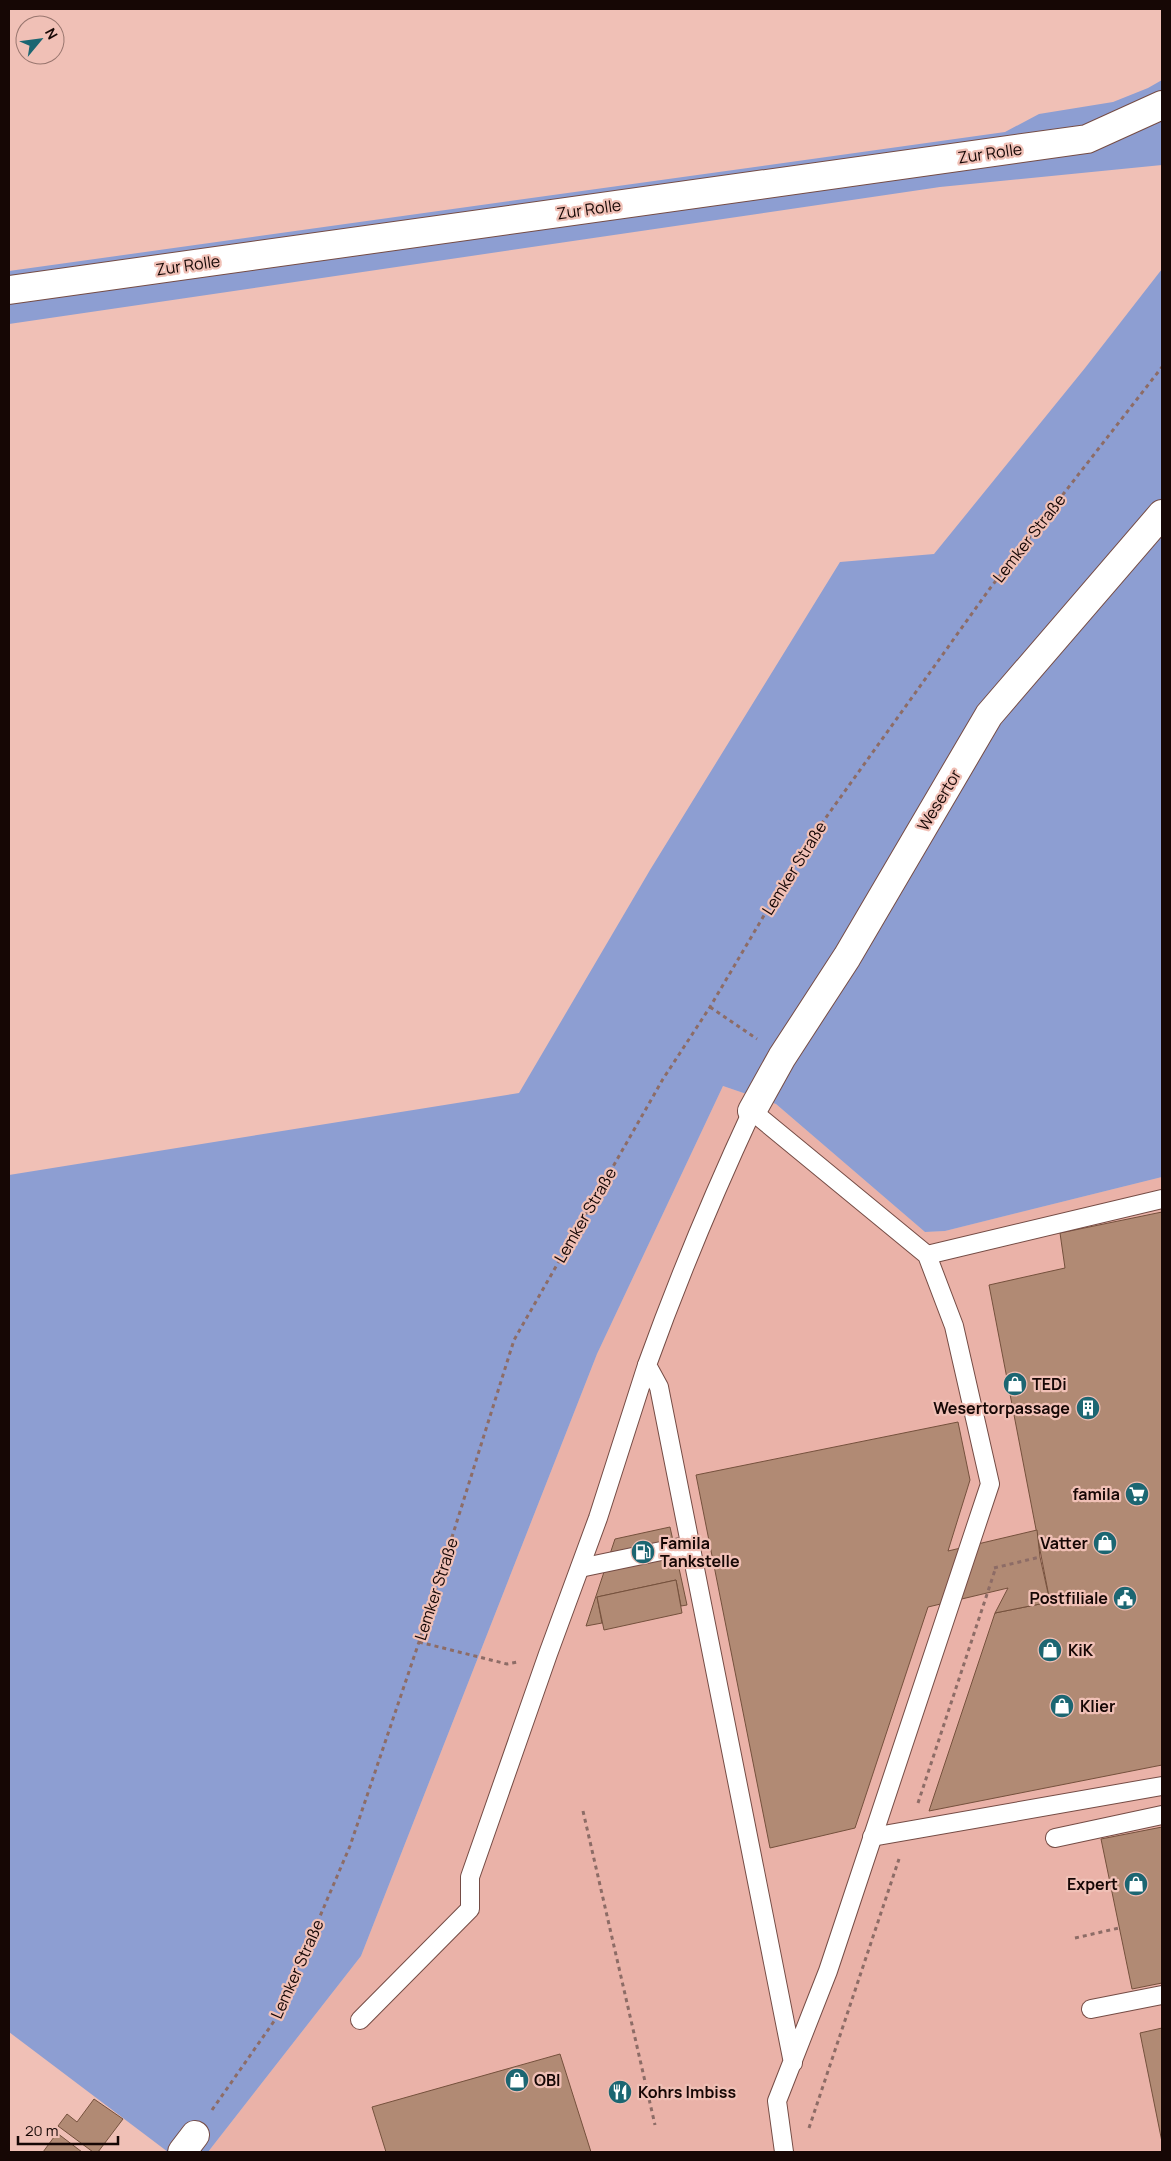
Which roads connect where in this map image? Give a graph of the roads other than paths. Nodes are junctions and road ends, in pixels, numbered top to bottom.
1 (1162, 105) edge
2 (9, 290) edge
3 (1162, 514) edge
4 (752, 1111) junction
5 (1162, 1200) edge
6 (927, 1255) junction
7 (647, 1366) junction
8 (690, 1545) junction
9 (580, 1568) junction
10 (1162, 1786) edge
11 (1162, 1816) edge
12 (872, 1837) junction
13 (1055, 1838) dead end
14 (1162, 1995) edge
15 (1091, 2009) dead end
16 (360, 2020) dead end
17 (792, 2063) junction
18 (784, 2152) edge

1 - 2 street, Zur Rolle
3 - 4 street, Wesertor
4 - 6 lane
4 - 7 lane
5 - 6 lane
6 - 12 lane
7 - 8 lane
7 - 9 lane
8 - 9 lane
8 - 17 lane
9 - 16 lane
10 - 12 lane
11 - 13 lane
12 - 17 lane
14 - 15 lane
17 - 18 lane

